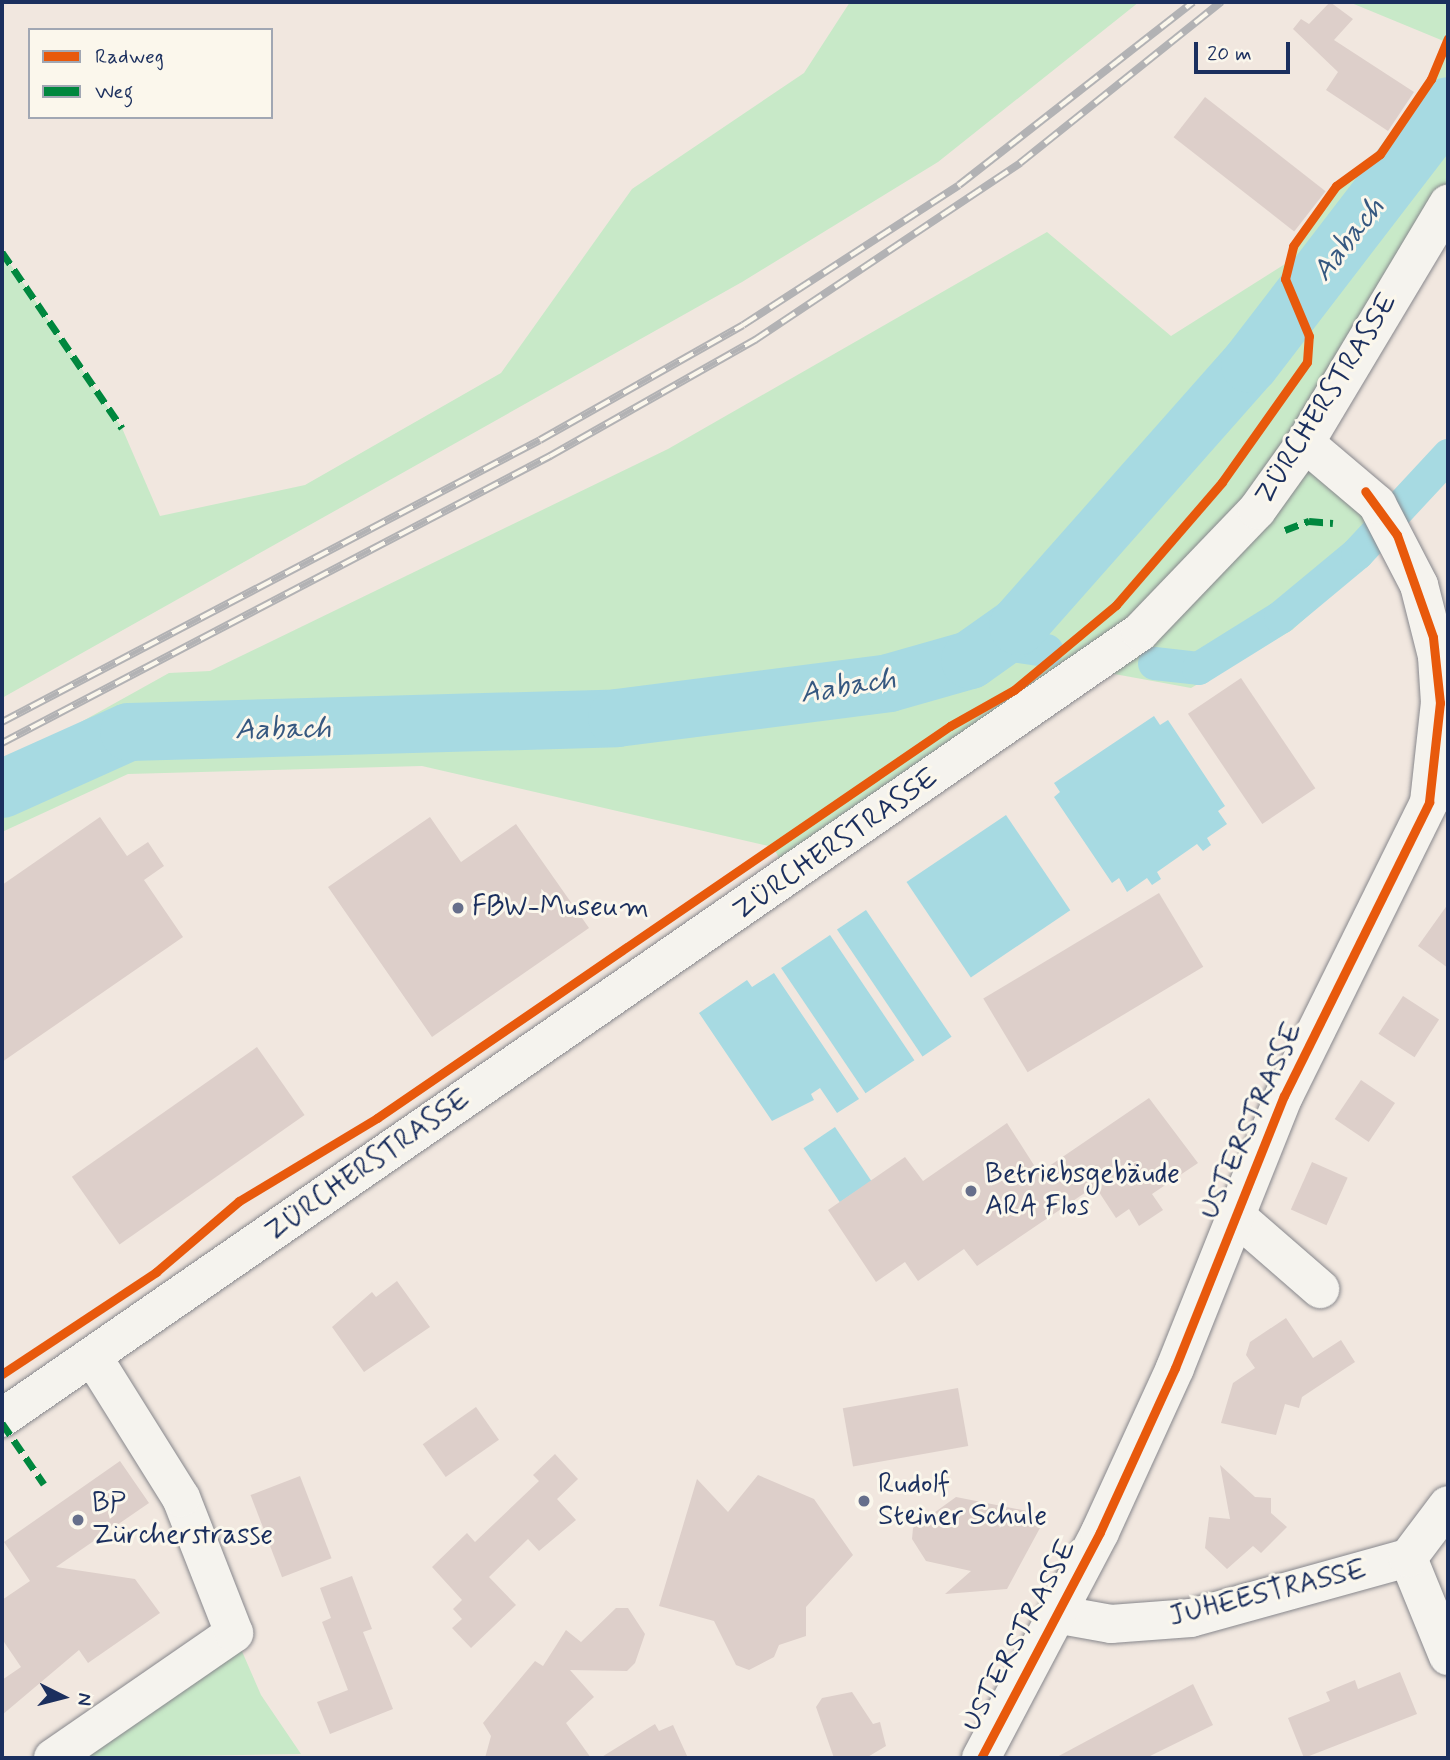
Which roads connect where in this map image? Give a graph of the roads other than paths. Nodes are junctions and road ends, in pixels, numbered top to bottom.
1 (1448, 204) edge
2 (1306, 443) junction
3 (1234, 1215) junction
4 (1320, 1289) dead end
5 (93, 1357) junction
6 (2, 1418) edge
7 (1448, 1504) edge
8 (1408, 1558) junction
9 (1061, 1615) junction
10 (1448, 1656) edge
11 (53, 1758) edge
12 (981, 1758) edge

1 - 2 main road, ZÜRCHERSTRASSE
2 - 3 main road, USTERSTRASSE
2 - 5 main road, ZÜRCHERSTRASSE
3 - 4 main road, USTERSTRASSE
3 - 9 main road, USTERSTRASSE
5 - 6 main road, ZÜRCHERSTRASSE
5 - 11 main road
7 - 8 main road
8 - 9 main road, JUHEESTRASSE
8 - 10 main road
9 - 12 main road, USTERSTRASSE

